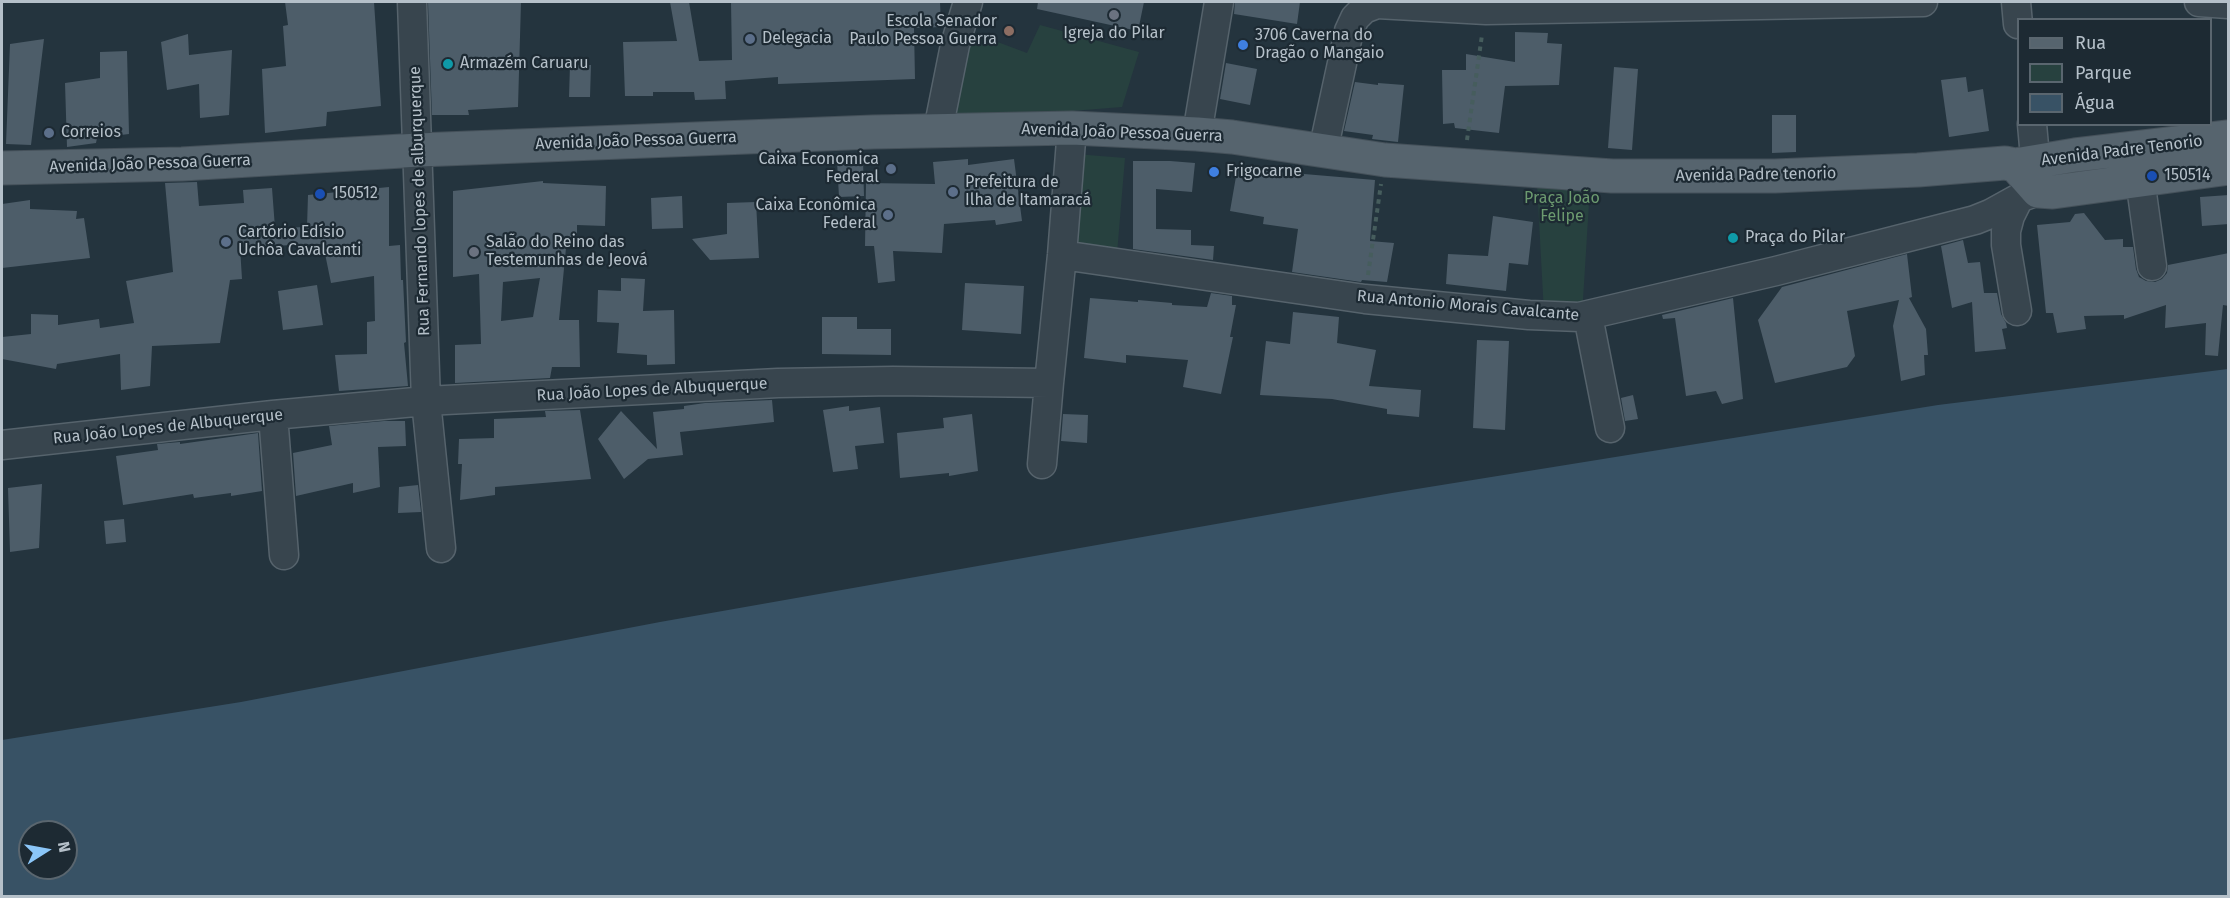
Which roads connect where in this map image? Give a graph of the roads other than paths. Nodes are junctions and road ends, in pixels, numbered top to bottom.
1 (412, 2) edge
2 (968, 2) edge
3 (1219, 2) edge
4 (1923, 2) edge
5 (2016, 2) edge
6 (2199, 2) edge
7 (2229, 4) edge
8 (1449, 5) edge
9 (2018, 18) edge
10 (2032, 126) edge
11 (1072, 128) junction
12 (938, 130) junction
13 (1197, 134) junction
14 (2229, 137) edge
15 (1270, 143) joint
16 (419, 150) junction
17 (1323, 151) junction
18 (2, 168) edge
19 (2229, 168) edge
20 (2027, 179) junction
21 (2140, 179) junction
22 (1062, 255) junction
23 (2152, 266) dead end
24 (2016, 311) dead end
25 (1588, 316) junction
26 (1049, 383) junction
27 (426, 401) junction
28 (273, 415) junction
29 (1610, 428) dead end
30 (2, 445) edge
31 (1042, 464) dead end
32 (441, 548) dead end
33 (284, 555) dead end

1 - 16 street, Rua Fernando lopes de alburquerque
2 - 12 street
3 - 13 street
4 - 8 street
5 - 9 street
6 - 7 street
8 - 17 street
10 - 20 street
11 - 12 main road, Avenida João Pessoa Guerra
11 - 13 main road, Avenida João Pessoa Guerra
11 - 22 street
12 - 16 main road, Avenida João Pessoa Guerra
13 - 15 main road, Avenida João Pessoa Guerra
14 - 20 main road, Avenida Padre Tenorio
15 - 17 main road, Avenida Padre tenorio
16 - 18 main road, Avenida João Pessoa Guerra
16 - 27 street, Rua Fernando lopes de alburquerque
17 - 20 main road, Avenida Padre tenorio
19 - 21 main road, Avenida Padre tenorio
20 - 21 main road, Avenida Padre tenorio
20 - 24 street
20 - 25 street, Rua Antonio Morais Cavalcante
21 - 23 street
22 - 25 street, Rua Antonio Morais Cavalcante
22 - 26 street
25 - 29 street
26 - 27 street, Rua João Lopes de Albuquerque
26 - 31 street
27 - 28 street, Rua João Lopes de Albuquerque
27 - 32 street, Rua Fernando lopes de alburquerque
28 - 30 street, Rua João Lopes de Albuquerque
28 - 33 street

